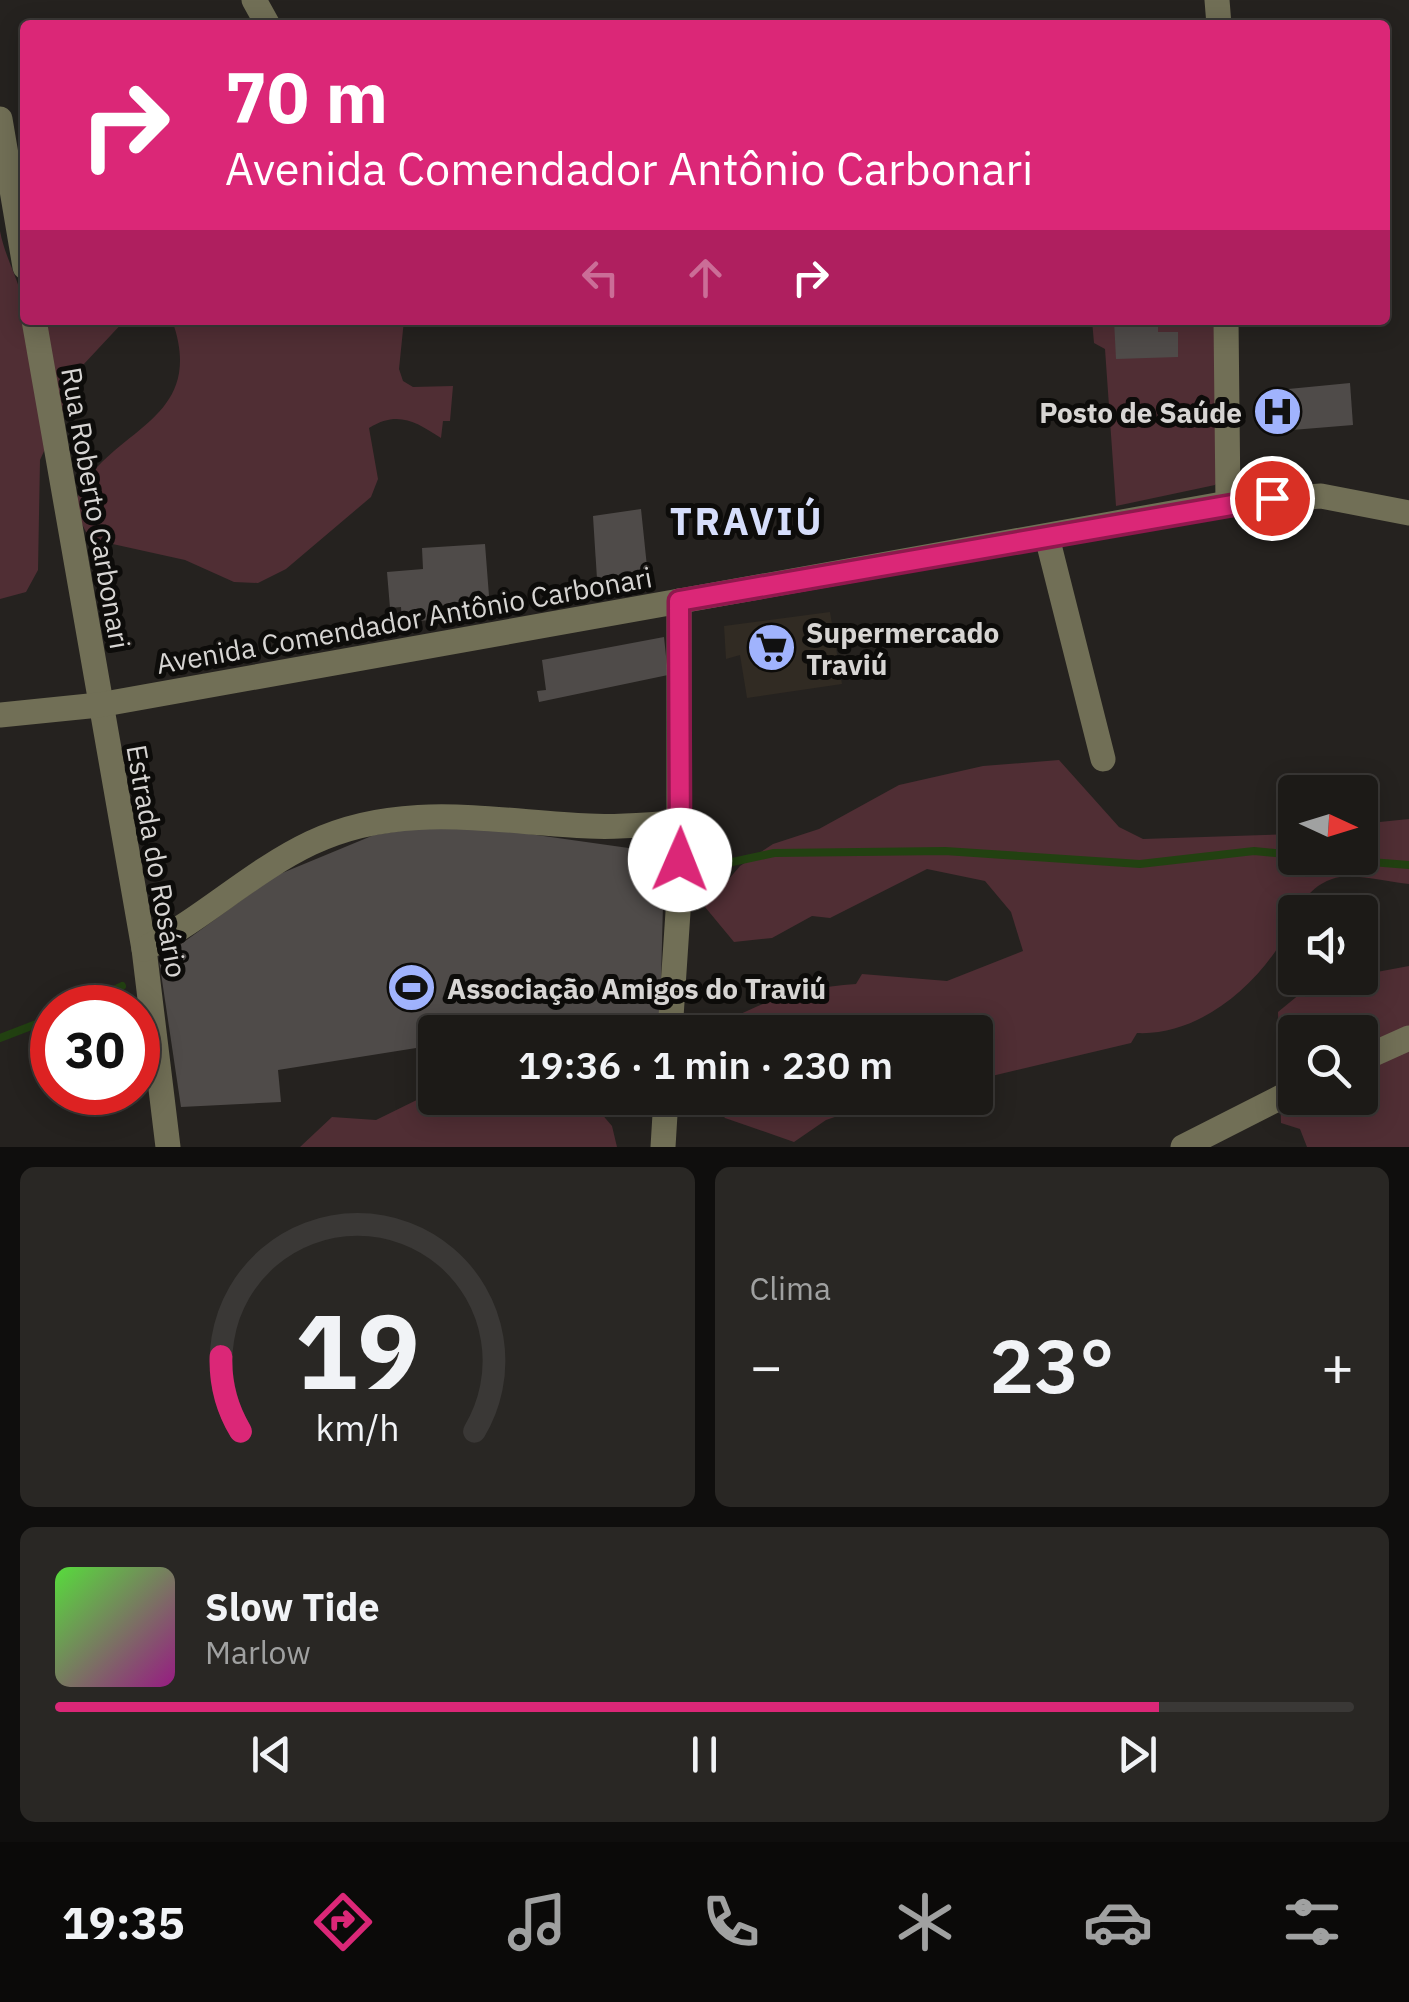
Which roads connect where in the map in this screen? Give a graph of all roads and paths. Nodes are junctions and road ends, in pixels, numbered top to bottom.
1 (0, 119) edge
2 (20, 237) edge
3 (35, 325) edge
4 (1226, 325) edge
5 (1228, 503) junction
6 (1409, 513) edge
7 (1047, 536) junction
8 (679, 601) junction
9 (99, 705) junction
10 (0, 711) edge
11 (1103, 759) dead end
12 (680, 824) junction
13 (144, 948) junction
14 (671, 1015) edge
15 (1409, 1038) edge
16 (1378, 1052) edge
17 (1278, 1099) edge
18 (665, 1115) edge
19 (168, 1147) edge
20 (662, 1147) edge
21 (1183, 1147) edge

1 - 2 street
3 - 9 street, Rua Roberto Carbonari
4 - 5 street
5 - 6 street, Avenida Comendador Antônio Carbonari
5 - 7 street, Avenida Comendador Antônio Carbonari
7 - 8 street, Avenida Comendador Antônio Carbonari
7 - 11 street
8 - 9 street, Avenida Comendador Antônio Carbonari
8 - 12 street
9 - 10 street, Avenida Comendador Antônio Carbonari
9 - 13 street, Estrada do Rosário
12 - 13 street
12 - 14 street
13 - 19 street, Estrada do Rosário
15 - 16 street
17 - 21 street
18 - 20 street

